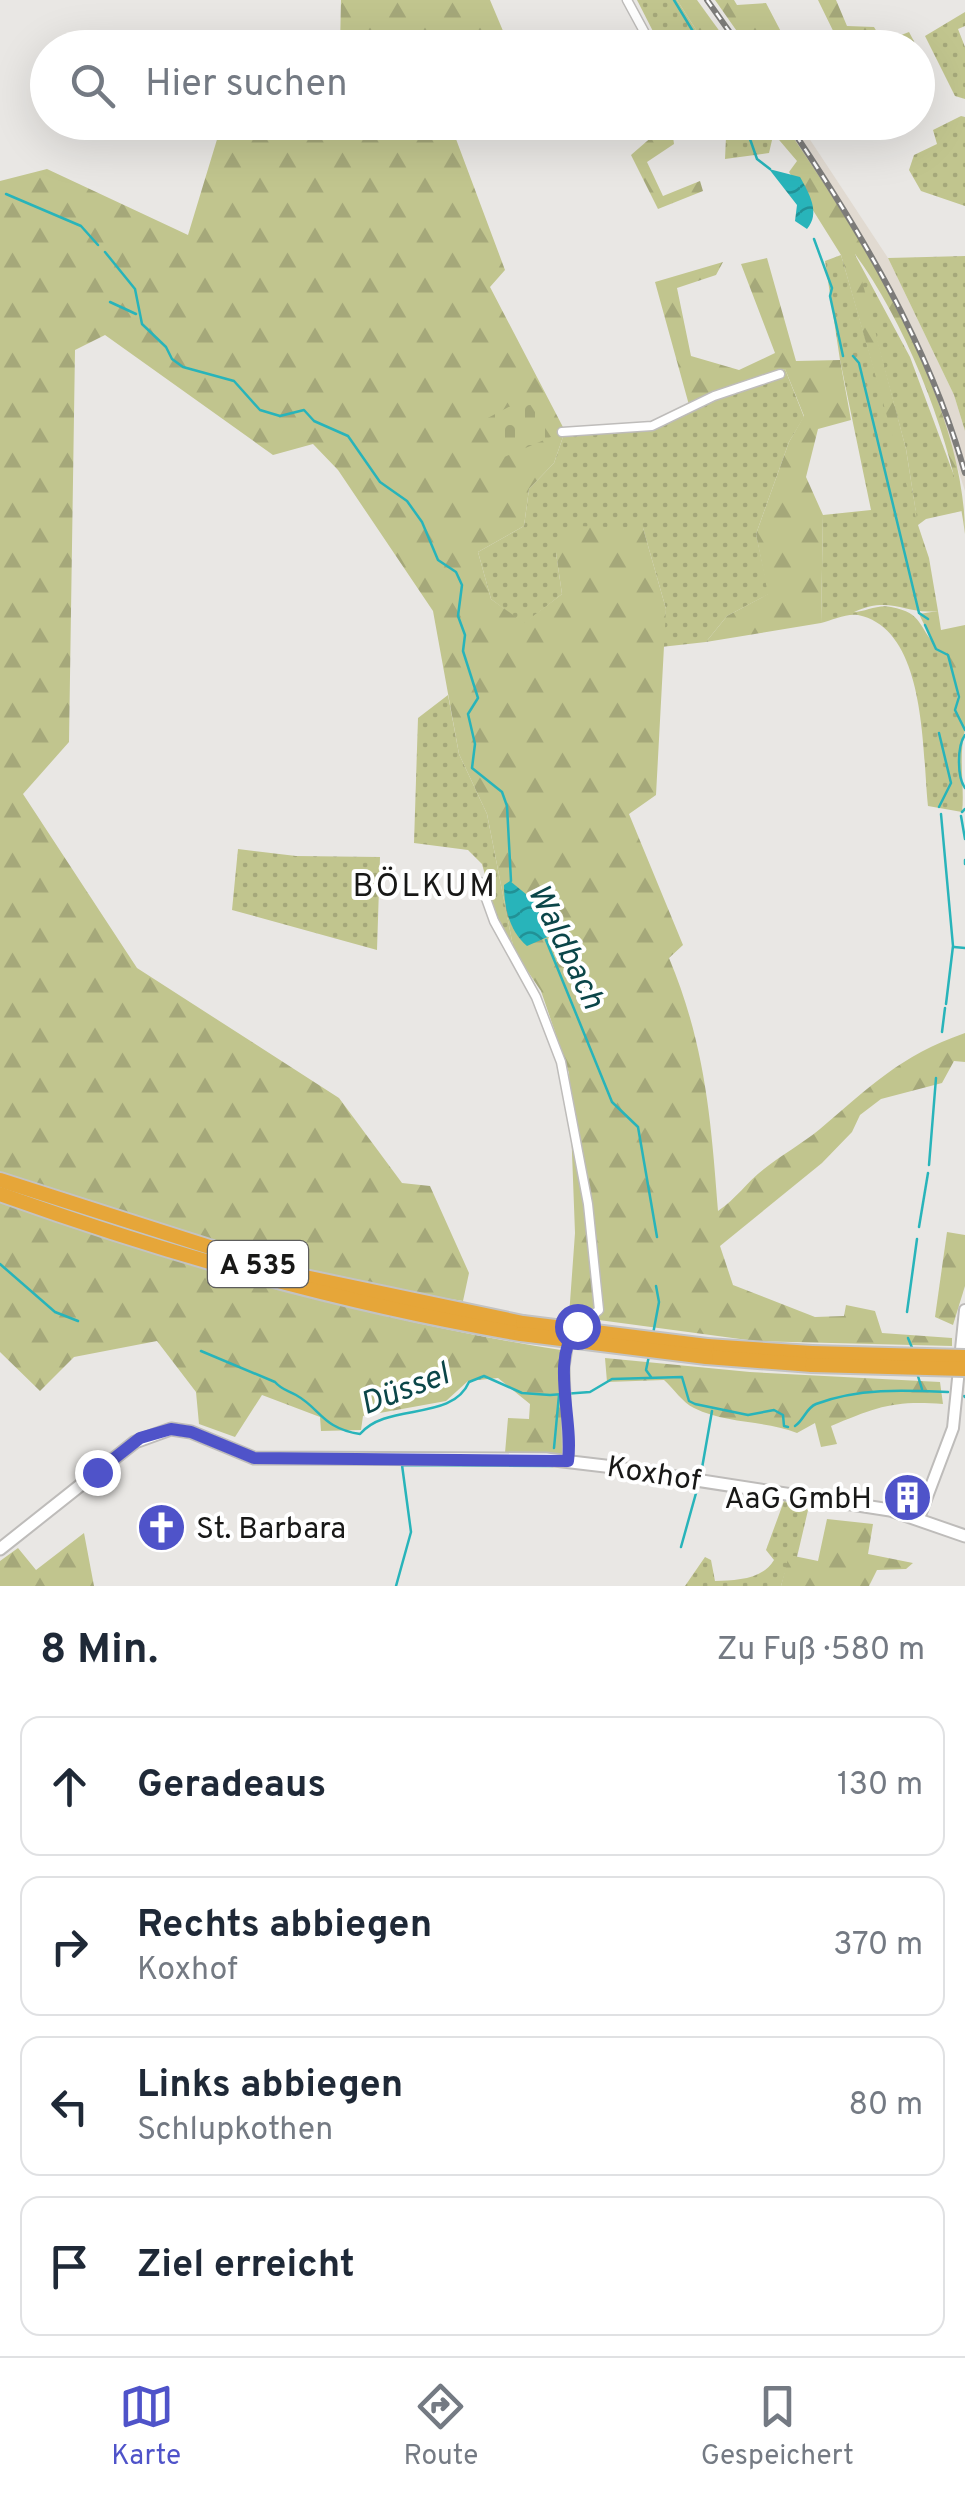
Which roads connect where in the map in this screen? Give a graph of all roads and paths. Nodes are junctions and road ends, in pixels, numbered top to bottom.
1 (627, 0) edge
2 (643, 30) edge
3 (780, 374) dead end
4 (562, 432) dead end
5 (480, 882) dead end
6 (0, 1180) edge
7 (0, 1194) edge
8 (965, 1310) edge
9 (522, 1329) junction
10 (962, 1336) edge
11 (965, 1357) edge
12 (812, 1359) junction
13 (965, 1369) edge
14 (568, 1461) junction
15 (919, 1518) junction
16 (965, 1536) edge
17 (0, 1549) edge

1 - 2 street
3 - 4 street
5 - 14 street
6 - 9 highway, A 535
7 - 9 highway, A 535
8 - 10 street
9 - 12 highway, A 535, bridge
10 - 15 street
11 - 12 highway, A 535, bridge
12 - 13 highway, A 535, bridge
14 - 15 main road, Koxhof
14 - 17 main road, Koxhof
15 - 16 main road, Koxhof

